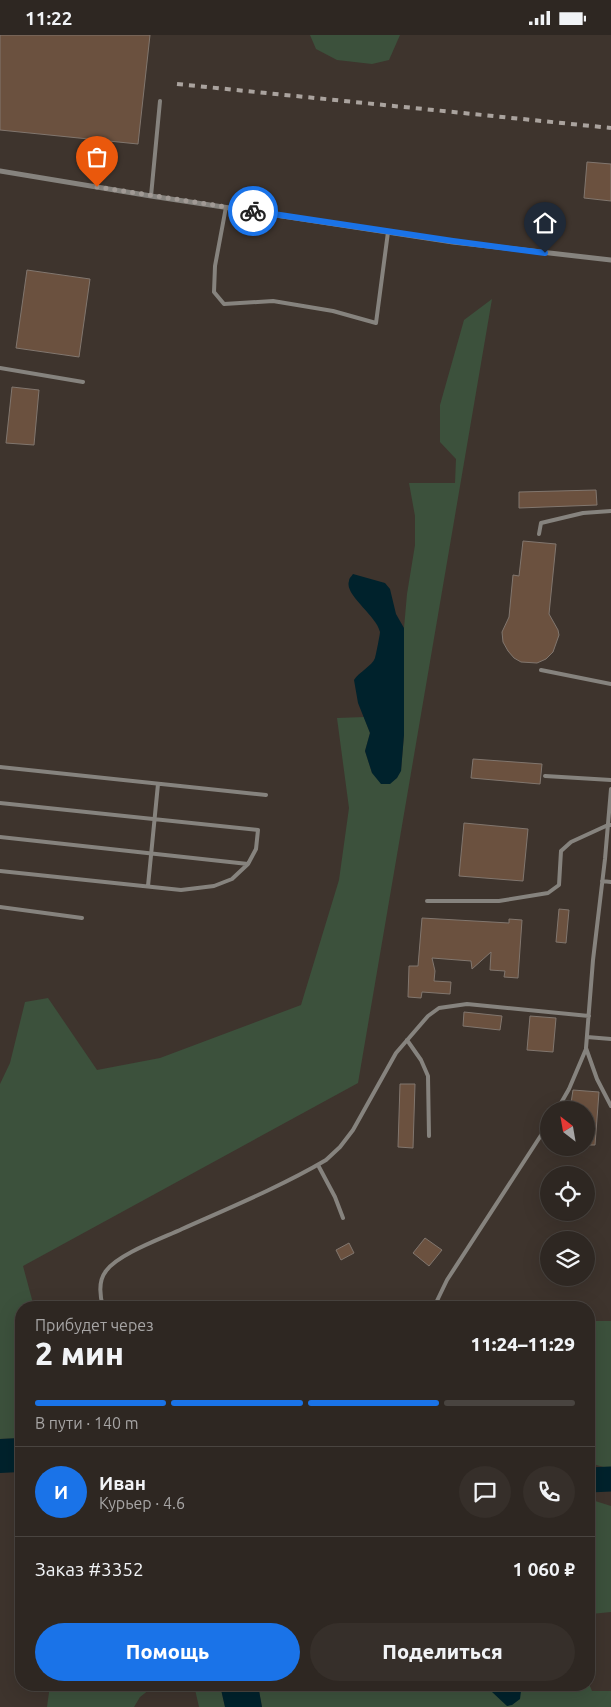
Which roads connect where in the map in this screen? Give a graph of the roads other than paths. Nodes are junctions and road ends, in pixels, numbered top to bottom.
1 (160, 101) dead end
2 (0, 171) edge
3 (151, 196) junction
4 (226, 207) junction
5 (388, 232) junction
6 (611, 260) edge
7 (0, 368) edge
8 (84, 382) dead end
9 (611, 511) edge
10 (539, 534) dead end
11 (541, 670) dead end
12 (611, 684) edge
13 (0, 767) edge
14 (545, 776) dead end
15 (611, 780) edge
16 (158, 784) junction
17 (611, 789) edge
18 (266, 795) dead end
19 (0, 803) edge
20 (154, 819) junction
21 (609, 825) edge
22 (0, 837) edge
23 (151, 854) junction
24 (248, 865) junction
25 (0, 871) edge
26 (602, 881) junction
27 (611, 882) edge
28 (148, 886) junction
29 (427, 901) dead end
30 (0, 907) edge
31 (82, 918) dead end
32 (589, 1016) junction
33 (587, 1037) junction
34 (611, 1039) edge
35 (407, 1040) junction
36 (586, 1048) junction
37 (562, 1101) edge
38 (611, 1107) edge
39 (430, 1136) dead end
40 (540, 1137) edge
41 (318, 1165) junction
42 (343, 1218) dead end
43 (102, 1301) edge
44 (437, 1301) edge

1 - 3 lane
2 - 3 street
3 - 4 street
4 - 5 street
4 - 5 lane
5 - 6 street
7 - 8 lane
9 - 10 lane
11 - 12 lane
13 - 16 lane
14 - 15 lane
16 - 18 lane
16 - 20 lane
17 - 21 lane
19 - 20 lane
20 - 23 lane
20 - 24 lane
21 - 26 lane
21 - 29 lane
22 - 23 lane
23 - 24 lane
23 - 28 lane
24 - 28 lane
25 - 28 lane
26 - 27 lane
26 - 32 lane
30 - 31 lane
32 - 33 lane
32 - 35 lane
33 - 34 lane
33 - 36 lane
35 - 39 lane
35 - 41 lane
36 - 37 lane
36 - 38 lane
40 - 44 lane
41 - 42 lane
41 - 43 lane

